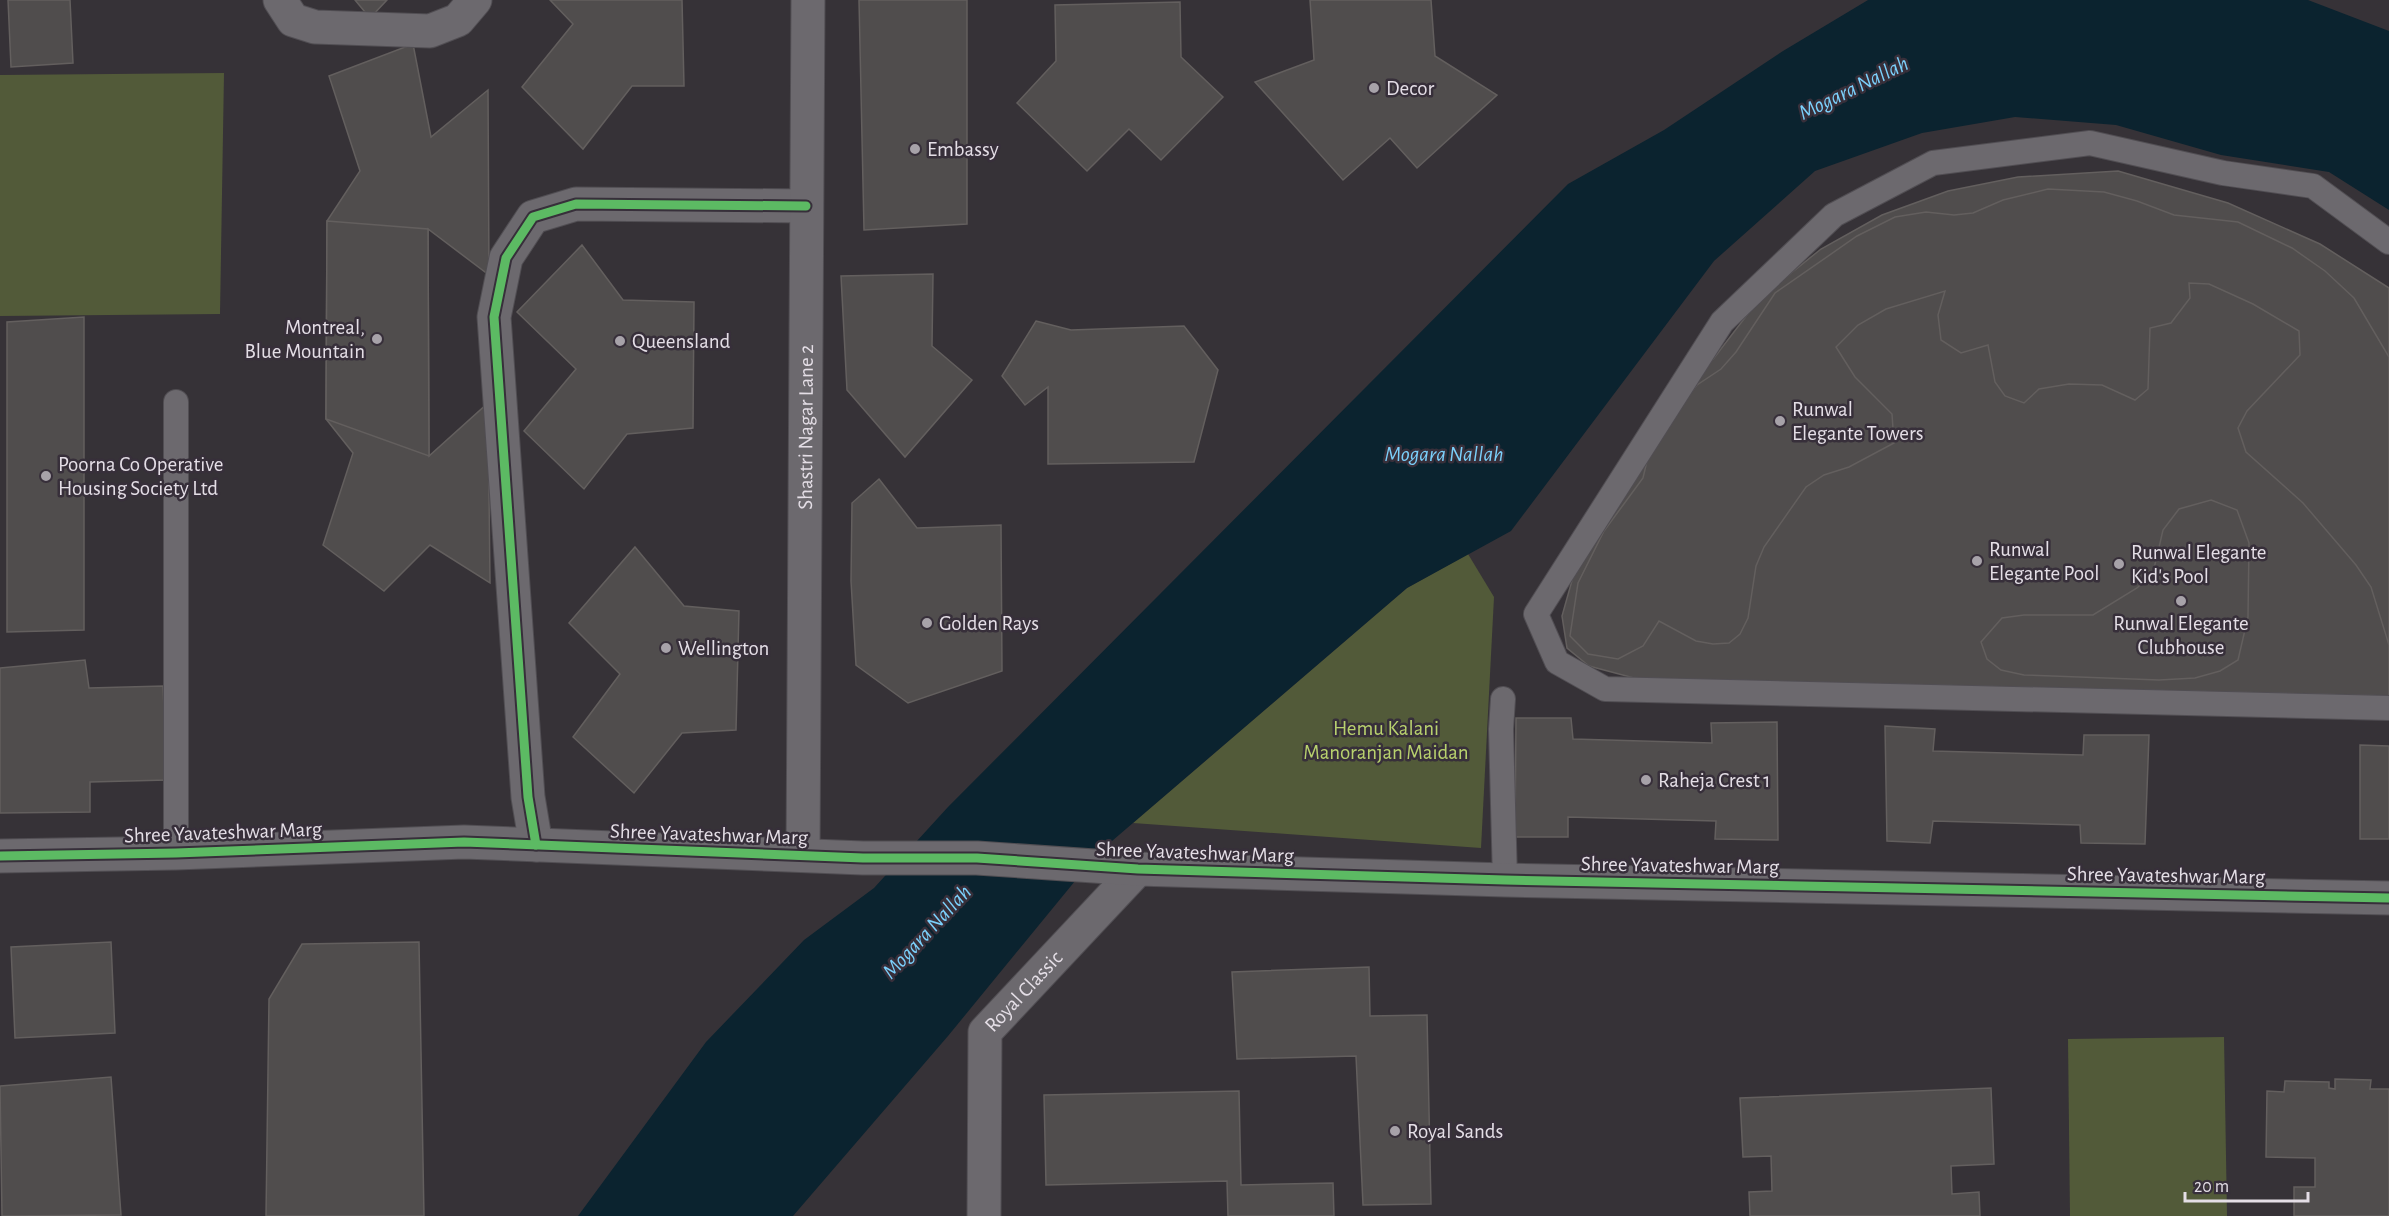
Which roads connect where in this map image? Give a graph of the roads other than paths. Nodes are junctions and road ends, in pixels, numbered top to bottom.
1 (280, 0) edge
2 (476, 0) edge
3 (808, 0) edge
4 (806, 206) junction
5 (2389, 242) edge
6 (176, 402) dead end
7 (1503, 699) dead end
8 (2389, 708) edge
9 (536, 845) junction
10 (176, 853) junction
11 (0, 855) edge
12 (803, 855) junction
13 (1124, 868) junction
14 (1505, 880) junction
15 (2389, 898) edge
16 (984, 1216) edge

1 - 2 street
3 - 4 street, Shastri Nagar Lane 2
4 - 9 street
4 - 12 street, Shastri Nagar Lane 2
5 - 8 lane
6 - 10 lane
7 - 14 lane
9 - 10 street, Shree Yavateshwar Marg
9 - 12 street, Shree Yavateshwar Marg
10 - 11 street, Shree Yavateshwar Marg
12 - 13 street, Shree Yavateshwar Marg
13 - 14 street, Shree Yavateshwar Marg
13 - 16 street, Royal Classic
14 - 15 street, Shree Yavateshwar Marg

